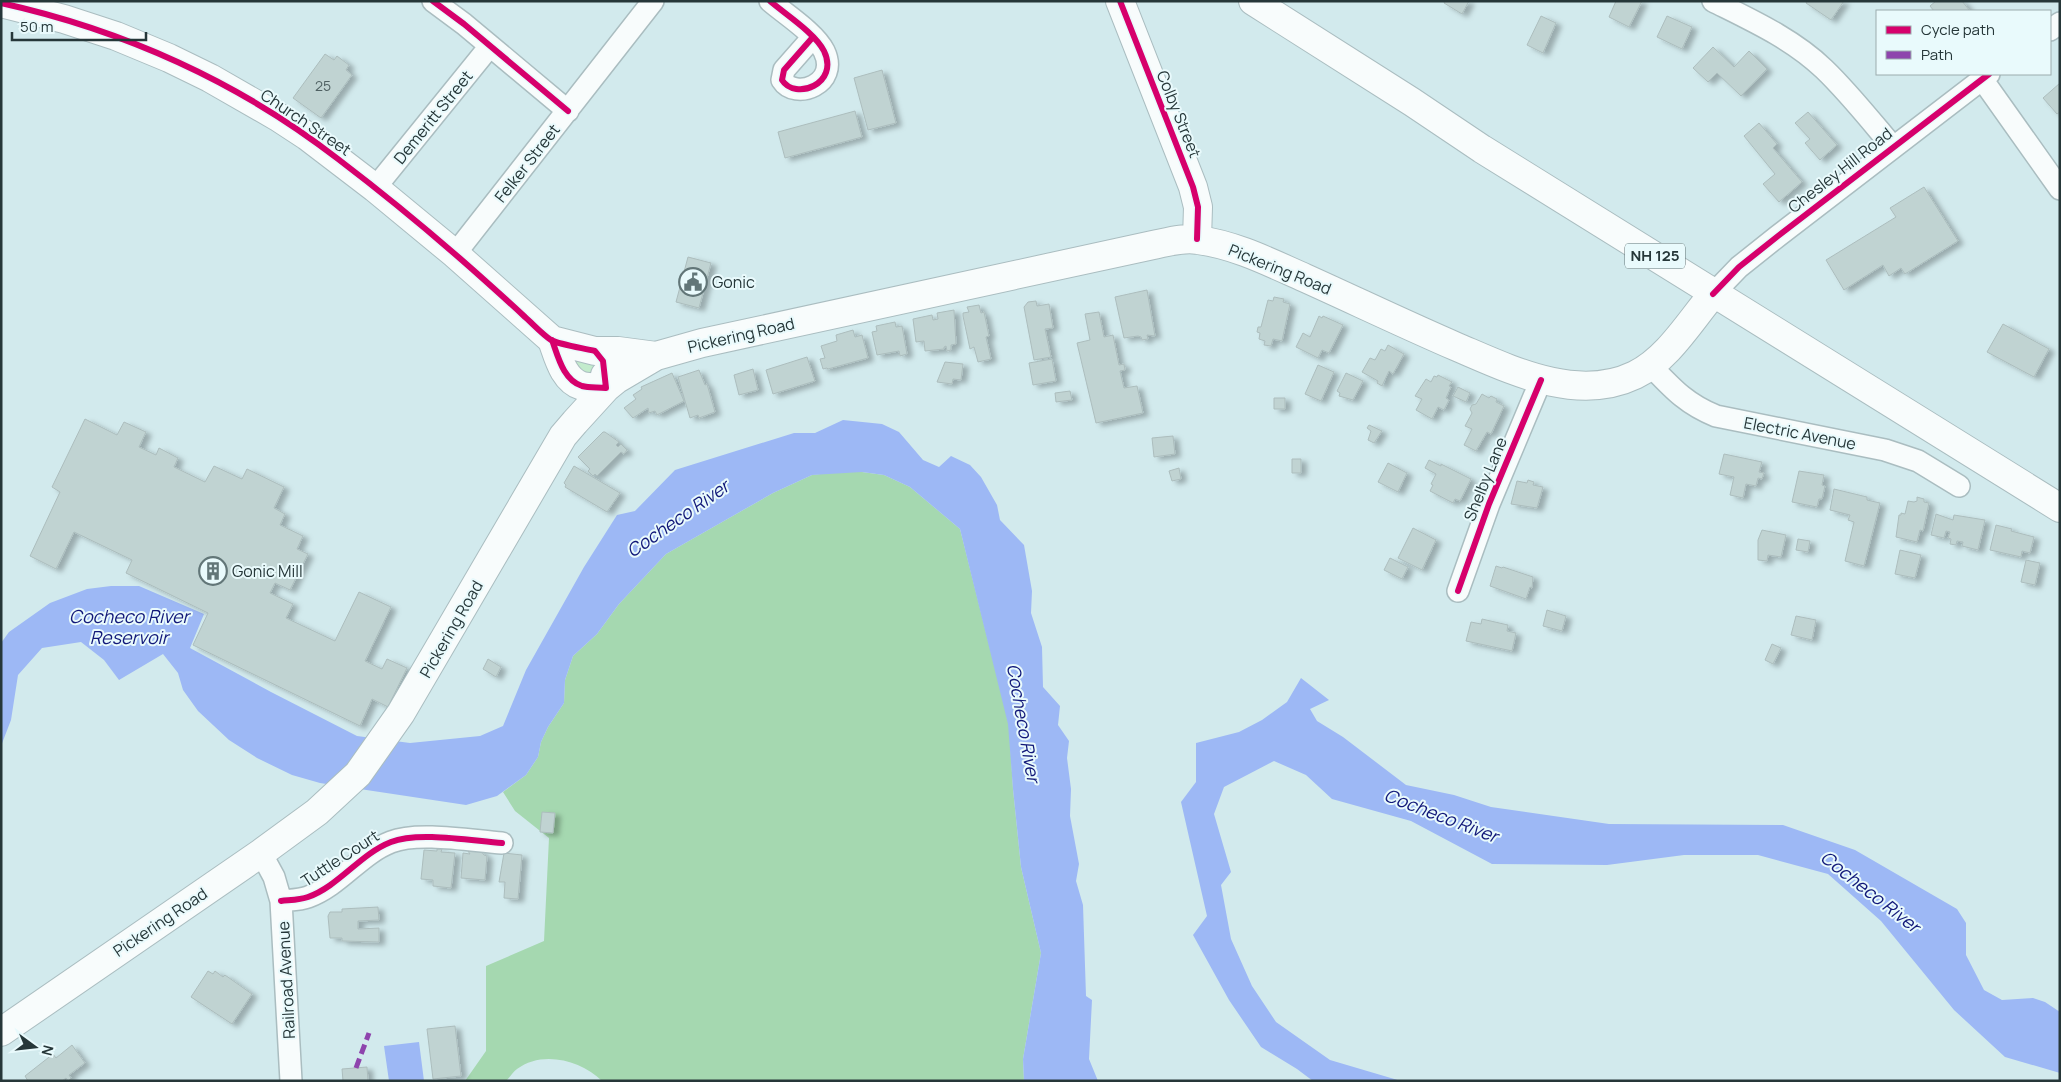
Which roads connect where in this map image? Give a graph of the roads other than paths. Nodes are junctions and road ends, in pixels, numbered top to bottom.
1 (433, 1) edge
2 (653, 1) edge
3 (770, 1) edge
4 (1120, 1) edge
5 (1253, 1) edge
6 (1713, 1) edge
7 (1, 3) edge
8 (813, 37) dead end
9 (490, 46) junction
10 (1985, 76) edge
11 (568, 111) junction
12 (1893, 147) junction
13 (375, 188) junction
14 (2060, 189) edge
15 (1197, 239) junction
16 (455, 254) junction
17 (1713, 294) junction
18 (552, 340) junction
19 (595, 351) junction
20 (656, 356) junction
21 (1650, 365) junction
22 (563, 370) junction
23 (1541, 380) junction
24 (606, 388) junction
25 (564, 436) junction
26 (1959, 486) dead end
27 (2060, 508) edge
28 (1458, 591) dead end
29 (502, 843) dead end
30 (261, 853) junction
31 (281, 901) junction
32 (1, 1032) edge
33 (291, 1081) edge

1 - 9 street
2 - 11 street, Felker Street
3 - 8 street
4 - 15 main road, Colby Street
5 - 17 main road, NH 125
6 - 12 street
7 - 13 main road, Church Street
9 - 11 street
9 - 13 street, Demeritt Street
10 - 12 street, Chesley Hill Road
10 - 14 street
11 - 16 street, Felker Street
12 - 17 street, Chesley Hill Road
13 - 16 main road, Church Street
15 - 20 main road, Pickering Road
15 - 23 main road, Pickering Road
16 - 18 main road, Church Street
17 - 21 main road, Pickering Road
17 - 27 main road, NH 125
18 - 19 main road, Church Street
18 - 22 main road, Church Street
19 - 20 main road, Church Street
19 - 24 main road
20 - 24 main road, Pickering Road
21 - 23 main road, Pickering Road
21 - 26 street, Electric Avenue
22 - 24 main road, Church Street
22 - 25 main road
23 - 28 street, Shelby Lane
24 - 25 main road, Pickering Road
25 - 30 main road, Pickering Road
29 - 31 street, Tuttle Court
30 - 31 street, Railroad Avenue
30 - 32 main road, Pickering Road
31 - 33 street, Railroad Avenue

